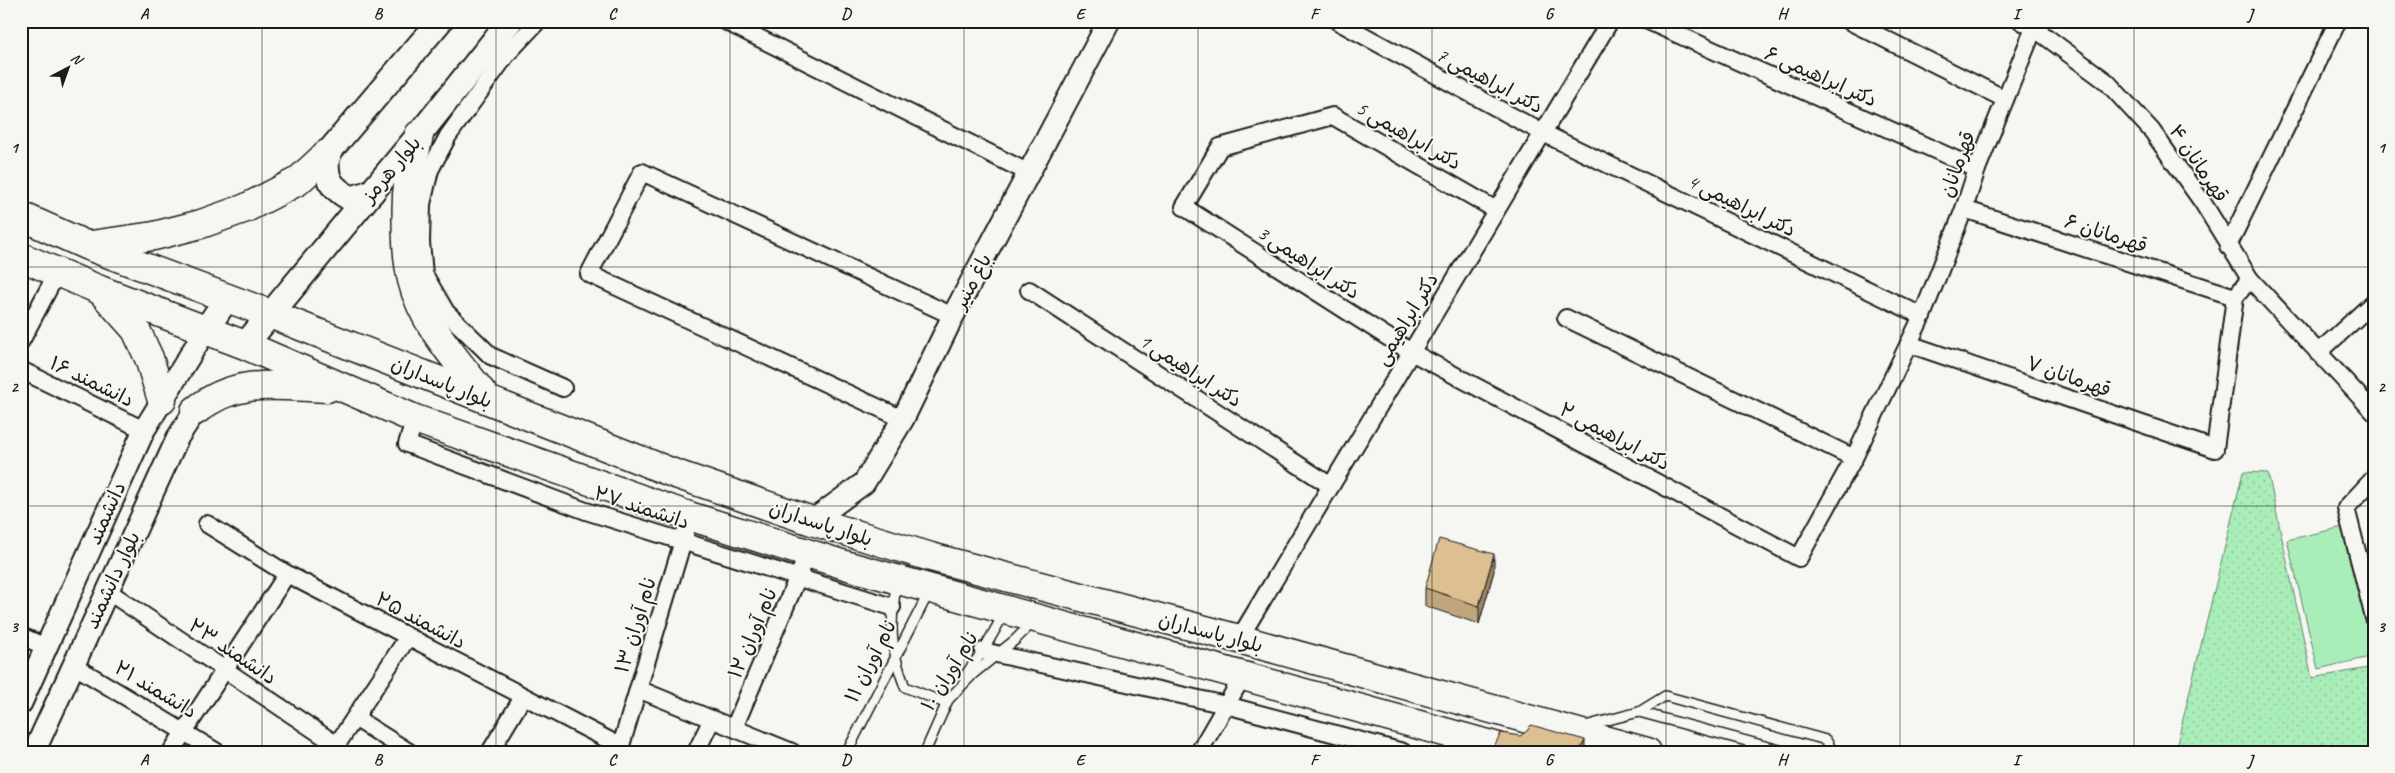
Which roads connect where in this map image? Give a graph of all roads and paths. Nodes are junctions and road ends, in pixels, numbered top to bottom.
1 (440, 21) edge
2 (510, 21) edge
3 (538, 21) edge
4 (725, 21) edge
5 (1109, 21) edge
6 (1337, 21) edge
7 (1610, 21) edge
8 (1648, 21) edge
9 (1850, 21) edge
10 (2338, 21) edge
11 (2027, 25) edge
12 (2005, 99) junction
13 (1543, 133) junction
14 (420, 135) junction
15 (326, 154) junction
16 (1977, 169) junction
17 (1029, 173) junction
18 (372, 192) junction
19 (1184, 207) joint
20 (1964, 209) junction
21 (1496, 210) junction
22 (21, 216) edge
23 (88, 246) junction
24 (2228, 246) junction
25 (21, 257) edge
26 (58, 272) junction
27 (2250, 278) junction
28 (100, 290) junction
29 (1029, 290) dead end
30 (2235, 297) junction
31 (227, 298) junction
32 (2374, 302) edge
33 (270, 314) junction
34 (953, 316) junction
35 (1922, 316) junction
36 (1566, 318) dead end
37 (204, 331) junction
38 (21, 341) edge
39 (1909, 344) junction
40 (244, 345) junction
41 (1411, 352) junction
42 (2318, 353) junction
43 (21, 370) edge
44 (340, 388) junction
45 (563, 388) dead end
46 (162, 400) junction
47 (488, 400) junction
48 (195, 411) joint
49 (2374, 412) edge
50 (902, 419) junction
51 (144, 430) junction
52 (1854, 458) junction
53 (2374, 478) edge
54 (1331, 486) junction
55 (812, 521) junction
56 (207, 524) dead end
57 (686, 529) junction
58 (808, 553) junction
59 (1799, 558) joint
60 (287, 574) junction
61 (798, 579) junction
62 (898, 580) junction
63 (930, 589) junction
64 (106, 590) junction
65 (892, 608) junction
66 (1006, 610) junction
67 (1036, 618) junction
68 (2374, 618) edge
69 (21, 636) edge
70 (408, 637) junction
71 (1239, 639) junction
72 (46, 647) junction
73 (991, 652) junction
74 (895, 660) junction
75 (73, 665) junction
76 (224, 671) junction
77 (1243, 676) junction
78 (638, 689) junction
79 (523, 697) junction
80 (21, 703) edge
81 (946, 703) junction
82 (1226, 705) junction
83 (1639, 712) junction
84 (354, 718) junction
85 (712, 719) junction
86 (1420, 725) junction
87 (734, 728) junction
88 (186, 731) junction
89 (1571, 731) junction
90 (334, 748) edge
91 (620, 749) edge
92 (782, 750) edge
93 (34, 751) edge
94 (172, 752) edge
95 (217, 752) edge
96 (409, 752) edge
97 (490, 752) edge
98 (696, 752) edge
99 (847, 752) edge
100 (924, 752) edge
101 (1198, 752) edge
102 (1403, 752) edge
103 (1516, 752) edge
104 (1647, 752) edge
105 (1787, 752) edge
106 (1833, 752) edge

1 - 15 main road
2 - 14 main road, بلوار هرمز
3 - 45 street
4 - 17 street
5 - 17 street, باغ منیر
6 - 13 street, دکتر ابراهیمی 7
7 - 13 street, دکتر ابراهیمی
8 - 16 street, دکتر ابراهیمی ۶
9 - 12 street
10 - 24 street
11 - 12 street, قهرمانان
11 - 24 street, قهرمانان ۴
12 - 16 street, قهرمانان
13 - 21 street, دکتر ابراهیمی
13 - 35 street, دکتر ابراهیمی 4
14 - 18 main road, بلوار هرمز
14 - 47 highway
15 - 18 main road
15 - 23 highway
16 - 20 street, قهرمانان
17 - 34 street, باغ منیر
18 - 33 main road, بلوار هرمز
19 - 21 street, دکتر ابراهیمی 5
19 - 41 street, دکتر ابراهیمی 3
20 - 30 street, قهرمانان ۶
20 - 35 street, قهرمانان
21 - 41 street, دکتر ابراهیمی
22 - 23 highway, بلوار پاسداران
23 - 31 highway, بلوار پاسداران
24 - 27 street, قهرمانان ۴
25 - 26 highway, بلوار پاسداران
26 - 28 highway, بلوار پاسداران
26 - 38 street
27 - 30 street
27 - 42 street, قهرمانان ۴
28 - 37 highway, بلوار پاسداران
28 - 46 highway
29 - 54 street, دکتر ابراهیمی 1
30 - 39 street, قهرمانان ۷
31 - 33 highway, بلوار پاسداران
31 - 37 main road
32 - 42 street
33 - 40 main road, بلوار هرمز
33 - 47 highway, بلوار پاسداران
34 - 50 street, باغ منیر
34 - 50 street
35 - 39 street, قهرمانان
36 - 52 street
37 - 40 highway, بلوار پاسداران
37 - 46 street, دانشمند
39 - 52 street, قهرمانان
40 - 44 highway, بلوار پاسداران
41 - 54 street, دکتر ابراهیمی
41 - 59 street, دکتر ابراهیمی ۲
42 - 49 street, قهرمانان ۴
43 - 51 street, دانشمند ۱۶
44 - 48 highway
44 - 57 highway, بلوار پاسداران
46 - 51 street, دانشمند
47 - 55 highway, بلوار پاسداران
48 - 64 street, بلوار دانشمند
50 - 55 street, باغ منیر
51 - 72 street, دانشمند
52 - 59 street, قهرمانان
53 - 68 street
54 - 71 street, دکتر ابراهیمی
55 - 71 highway, بلوار پاسداران
56 - 60 street, دانشمند ۲۵
57 - 58 highway, بلوار پاسداران
57 - 61 street, دانشمند ۲۷
57 - 78 street, نام آوران ۱۳
58 - 61 street, نام آوران ۱۲
58 - 62 highway, بلوار پاسداران
60 - 70 street, دانشمند ۲۵
60 - 76 street
61 - 65 street, دانشمند ۲۷
61 - 87 street, نام آوران ۱۲
62 - 63 highway, بلوار پاسداران
62 - 65 lane
63 - 66 highway, بلوار پاسداران
63 - 74 lane, نام آوران ۱۱
64 - 75 street, بلوار دانشمند
64 - 76 street, دانشمند ۲۳
65 - 74 lane
66 - 67 highway, بلوار پاسداران
66 - 73 lane, نام آوران ۱۰
67 - 73 lane
67 - 77 highway, بلوار پاسداران
69 - 72 street
70 - 79 street, دانشمند ۲۵
70 - 84 street
71 - 89 highway, بلوار پاسداران
72 - 80 street, دانشمند
73 - 81 lane, نام آوران ۱۰
73 - 81 lane
73 - 82 street
74 - 81 lane
74 - 99 lane, نام آوران ۱۱
75 - 88 street, دانشمند ۲۱
75 - 93 street, بلوار دانشمند
76 - 88 street
76 - 90 street, دانشمند ۲۳
77 - 82 street
77 - 86 highway, بلوار پاسداران
78 - 85 street
78 - 91 street, نام آوران ۱۳
79 - 91 street, دانشمند ۲۵
79 - 97 street
81 - 100 lane, نام آوران ۱۰
82 - 101 street
82 - 102 street
83 - 89 lane
83 - 105 lane
83 - 106 lane
84 - 90 street
84 - 96 street
85 - 87 street
85 - 98 street
86 - 102 street
86 - 103 highway, بلوار پاسداران
87 - 92 street
88 - 94 street
88 - 95 street, دانشمند ۲۱
89 - 104 highway, بلوار پاسداران

